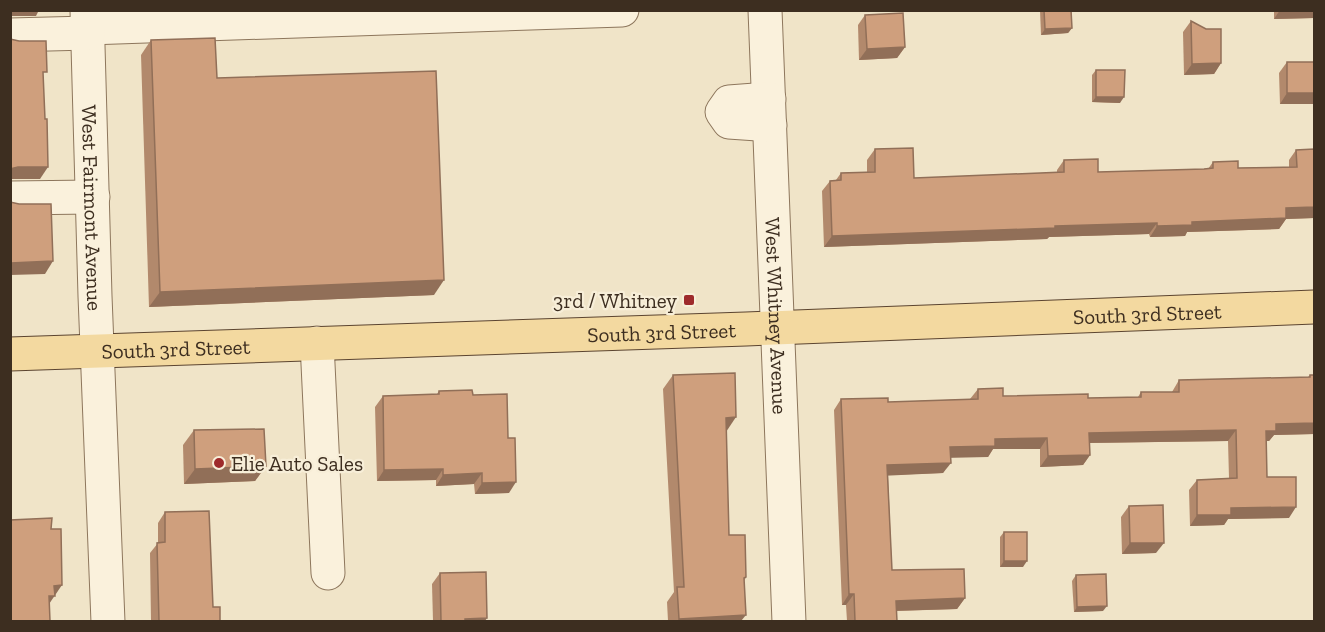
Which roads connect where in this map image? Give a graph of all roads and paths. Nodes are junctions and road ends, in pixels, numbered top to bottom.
1 (622, 10) edge
2 (765, 10) edge
3 (513, 12) edge
4 (88, 24) edge
5 (10, 35) edge
6 (93, 196) junction
7 (10, 198) edge
8 (1314, 307) edge
9 (778, 327) junction
10 (317, 343) junction
11 (98, 351) junction
12 (10, 354) edge
13 (328, 573) dead end
14 (108, 621) edge
15 (789, 621) edge

1 - 3 street
2 - 9 street, West Whitney Avenue
3 - 4 street
4 - 5 street
4 - 6 street, West Fairmont Avenue
6 - 7 street
6 - 11 street, West Fairmont Avenue
8 - 9 main road, South 3rd Street
9 - 10 main road, South 3rd Street
9 - 15 street, West Whitney Avenue
10 - 11 main road, South 3rd Street
10 - 13 street
11 - 12 main road, South 3rd Street
11 - 14 street, West Fairmont Avenue

